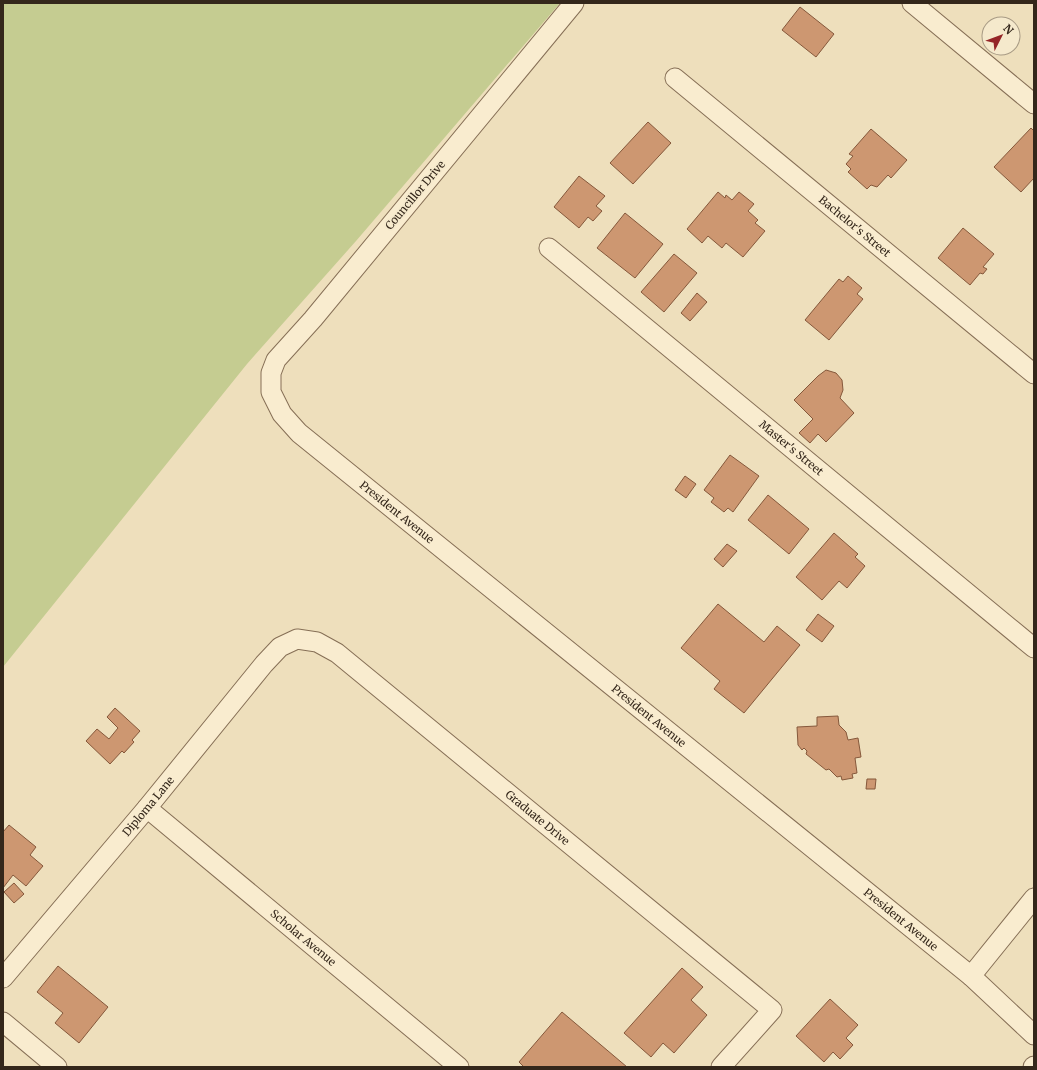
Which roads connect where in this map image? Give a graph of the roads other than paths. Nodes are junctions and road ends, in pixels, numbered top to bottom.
1 (574, 3) edge
2 (912, 3) edge
3 (675, 78) dead end
4 (1034, 104) edge
5 (549, 248) dead end
6 (1034, 374) edge
7 (271, 392) joint
8 (297, 639) joint
9 (1034, 648) edge
10 (147, 808) junction
11 (1034, 898) edge
12 (971, 976) junction
13 (3, 978) edge
14 (3, 1022) edge
15 (1034, 1035) edge
16 (57, 1067) edge
17 (459, 1067) edge
18 (721, 1067) edge

1 - 7 street, Councillor Drive
2 - 4 street
3 - 6 street, Bachelor's Street
5 - 9 street, Master's Street
7 - 12 street, President Avenue
8 - 10 street, Diploma Lane
8 - 18 street, Graduate Drive
10 - 13 street, Diploma Lane
10 - 17 street, Scholar Avenue
11 - 12 street
12 - 15 street, President Avenue
14 - 16 street

